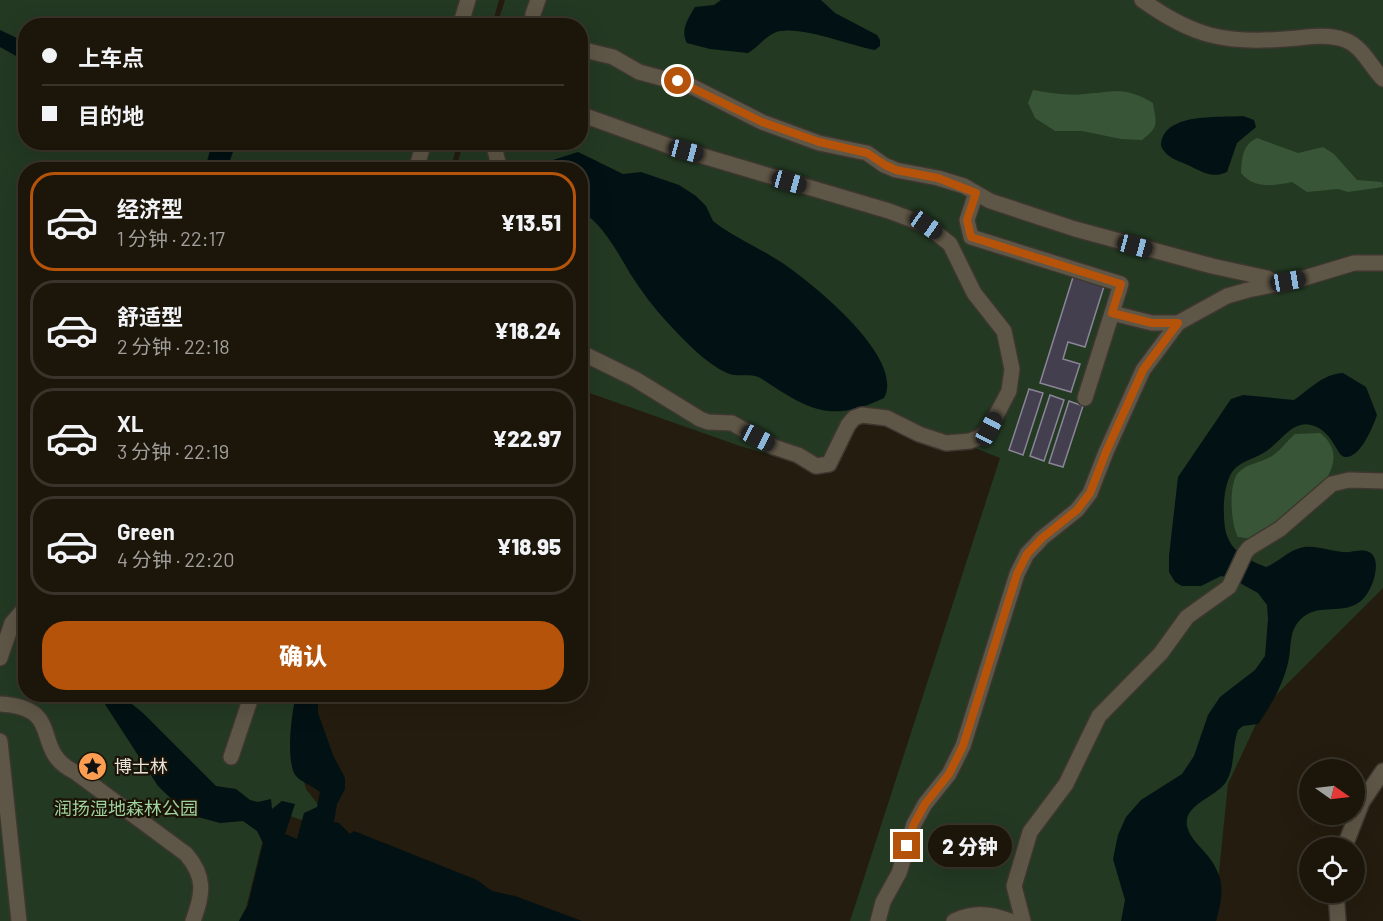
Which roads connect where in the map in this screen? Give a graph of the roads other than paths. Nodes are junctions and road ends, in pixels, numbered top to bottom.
1 (468, 0) edge
2 (538, 0) edge
3 (1142, 0) edge
4 (462, 18) edge
5 (533, 18) edge
6 (588, 51) edge
7 (1383, 79) edge
8 (588, 117) edge
9 (976, 193) junction
10 (971, 237) junction
11 (954, 250) junction
12 (1383, 263) edge
13 (1276, 283) junction
14 (1112, 313) junction
15 (1178, 323) junction
16 (588, 356) edge
17 (1085, 398) dead end
18 (1383, 481) edge
19 (18, 616) edge
20 (0, 658) edge
21 (249, 702) edge
22 (0, 704) edge
23 (0, 741) edge
24 (231, 757) dead end
25 (1383, 771) edge
26 (1348, 837) edge
27 (1337, 903) edge
28 (19, 921) edge
29 (194, 921) edge
30 (878, 921) edge
31 (954, 921) edge
32 (1010, 921) edge
33 (1023, 921) edge
34 (1338, 921) edge

1 - 4 street
2 - 5 street
3 - 7 street
6 - 9 street
8 - 11 street
9 - 10 street
9 - 13 street
10 - 11 street
10 - 14 street
11 - 16 street
12 - 13 street
13 - 15 street
14 - 15 street
14 - 17 street
15 - 30 street
18 - 33 street
19 - 20 street
21 - 24 street
22 - 29 street
23 - 28 street
25 - 26 street
27 - 34 street
31 - 32 street

